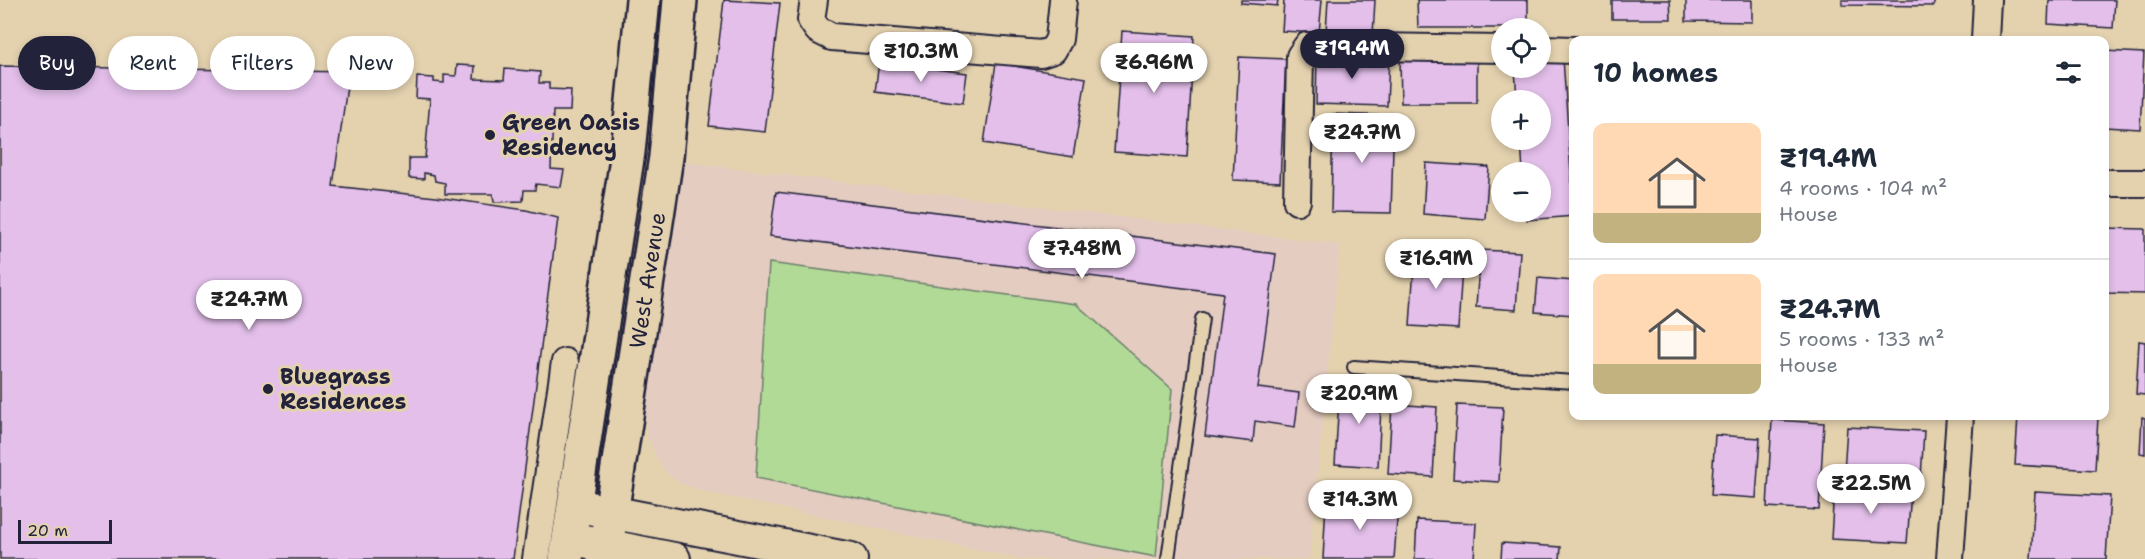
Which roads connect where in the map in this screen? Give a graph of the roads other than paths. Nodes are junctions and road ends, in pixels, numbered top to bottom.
1 (643, 0) edge
2 (680, 0) edge
3 (814, 0) edge
4 (1063, 0) edge
5 (1987, 0) edge
6 (1985, 36) edge
7 (1491, 49) edge
8 (1551, 49) edge
9 (1569, 50) edge
10 (2109, 183) edge
11 (2145, 183) edge
12 (1297, 201) dead end
13 (1202, 319) dead end
14 (565, 362) dead end
15 (1354, 367) dead end
16 (1569, 382) edge
17 (1960, 420) edge
18 (574, 505) junction
19 (611, 512) junction
20 (568, 549) edge
21 (605, 552) edge
22 (536, 559) edge
23 (674, 559) edge
24 (851, 559) edge
25 (1168, 559) edge
26 (1950, 559) edge

1 - 18 main road, West Avenue
2 - 19 main road, West Avenue
3 - 4 street
5 - 6 street
7 - 12 street
8 - 9 street
10 - 11 street
13 - 25 lane
14 - 22 street
15 - 16 lane
17 - 26 street
18 - 19 street
18 - 20 main road, West Avenue
19 - 21 main road, West Avenue
19 - 24 street
20 - 21 street
21 - 23 street

